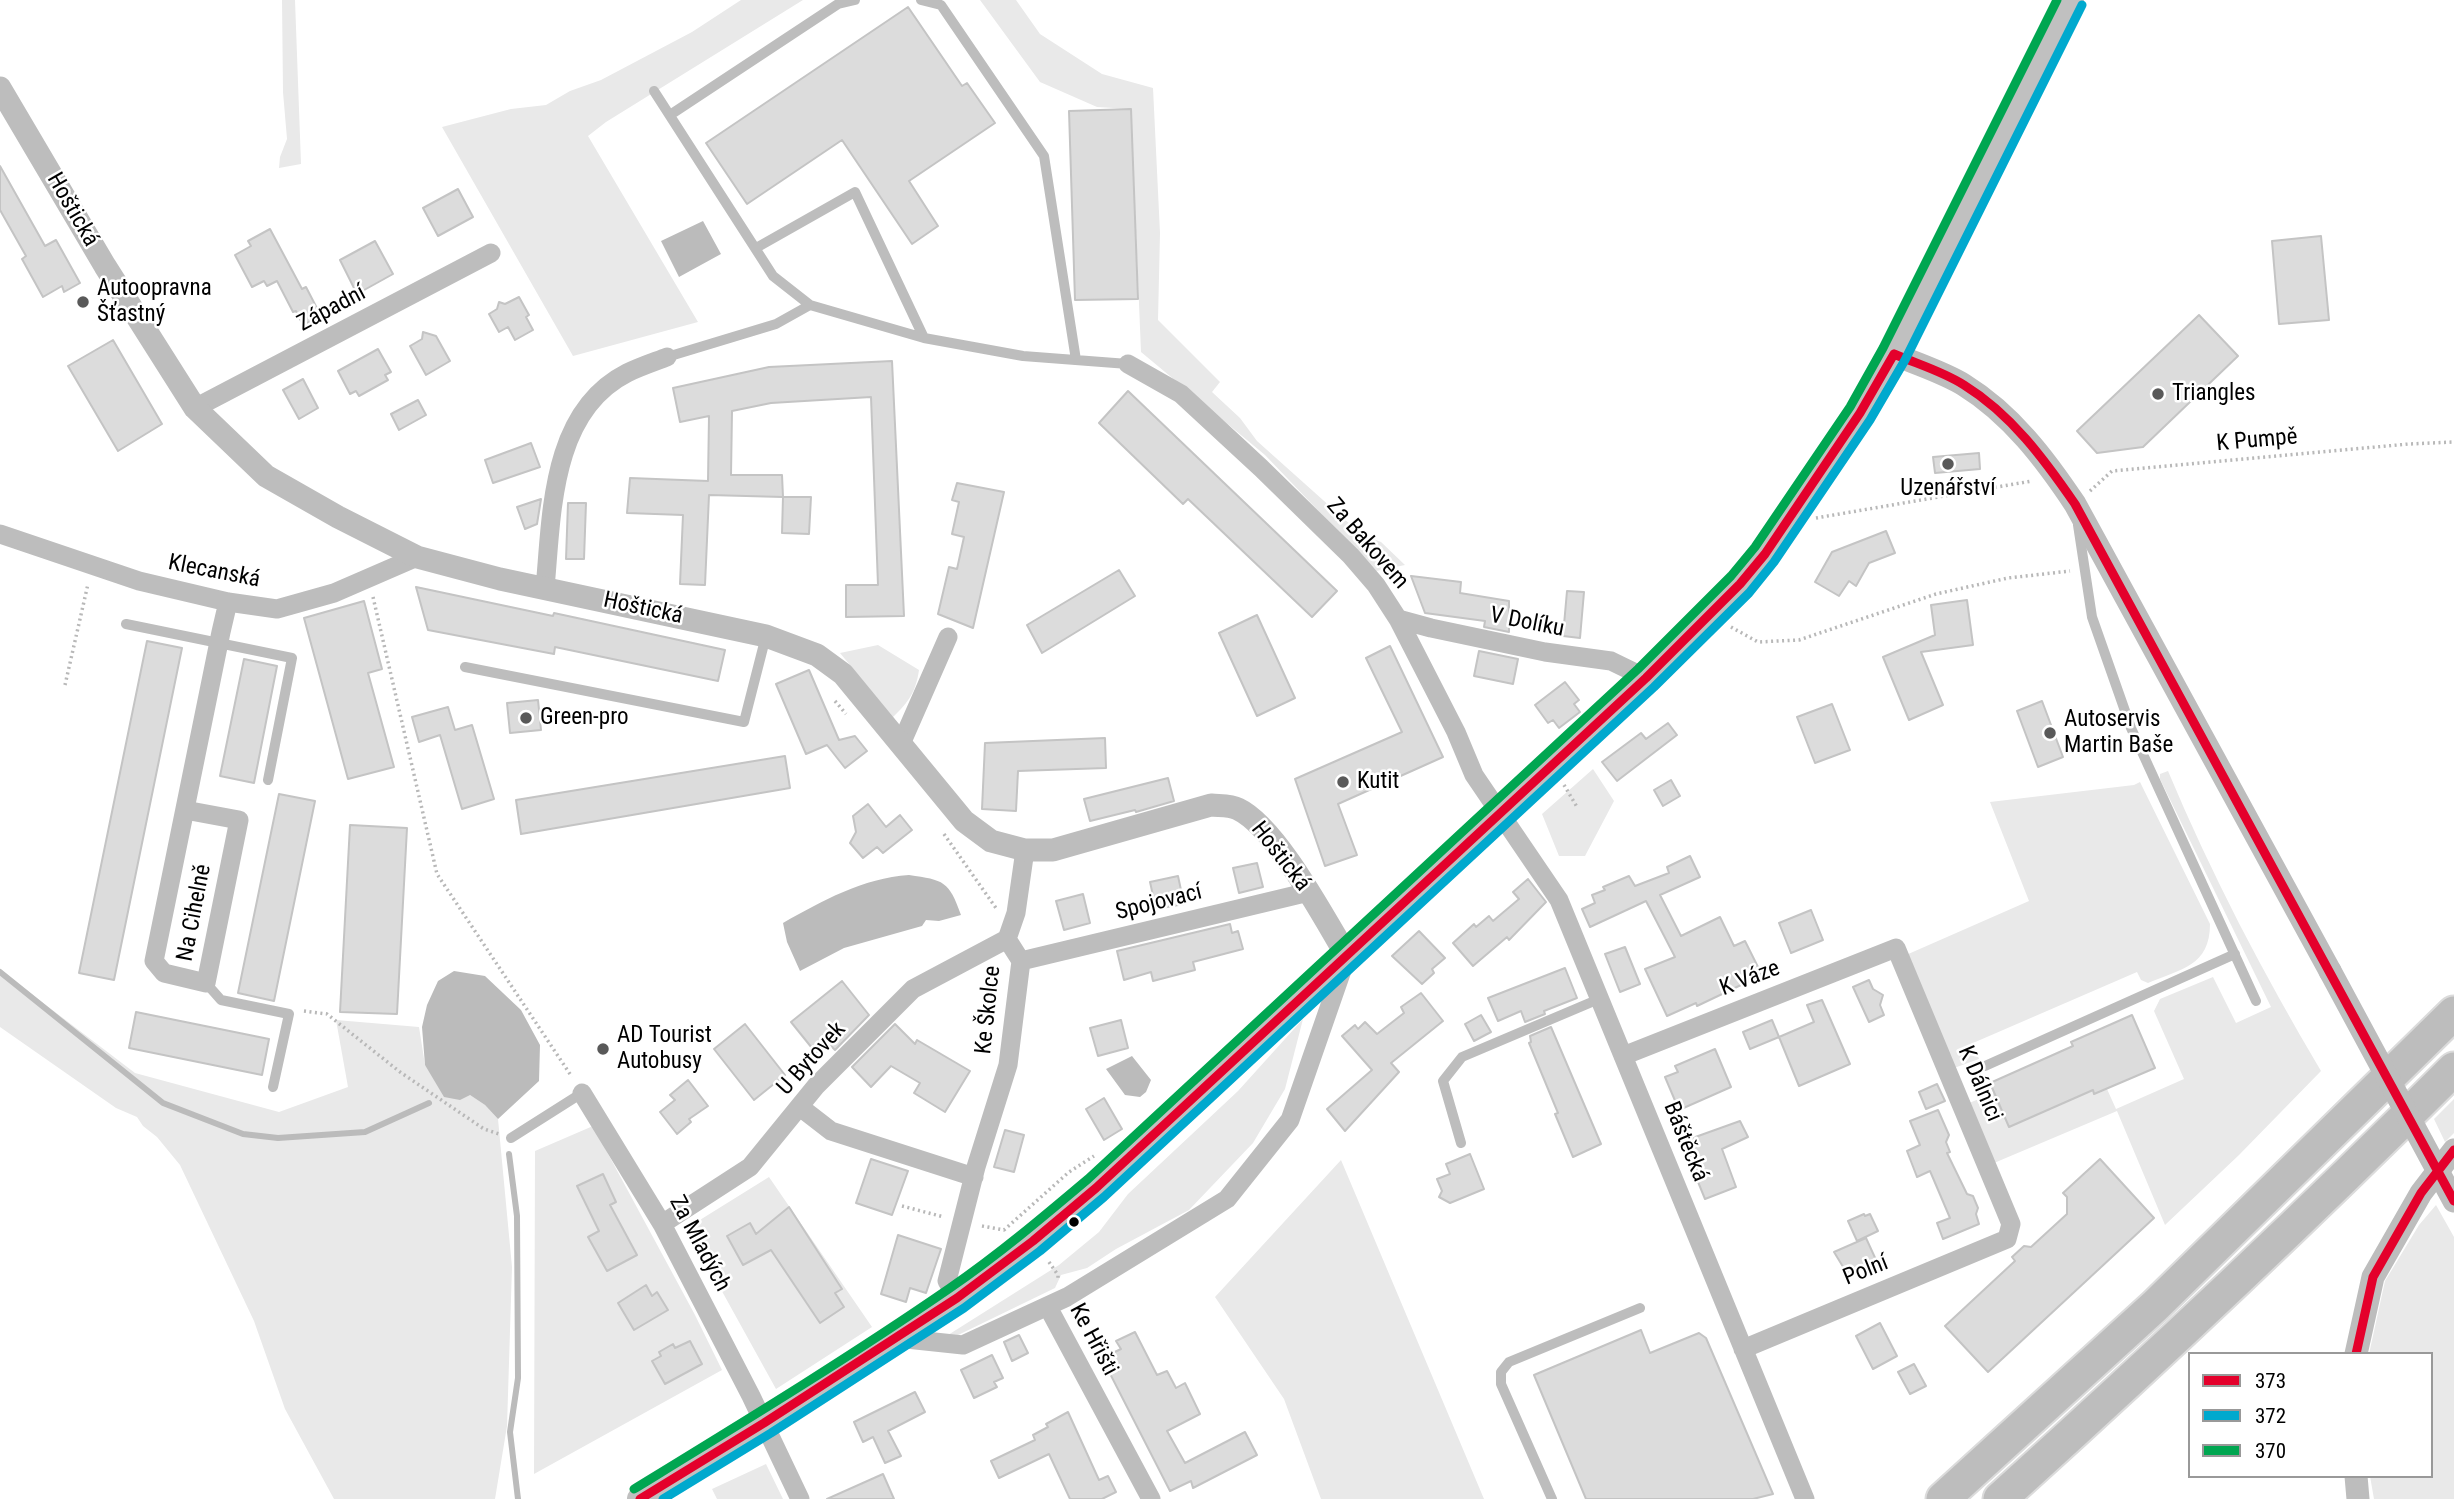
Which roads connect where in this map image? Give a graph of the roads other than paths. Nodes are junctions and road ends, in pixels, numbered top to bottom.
1 (855, 0) edge
2 (921, 0) edge
3 (2071, 0) edge
4 (0, 88) edge
5 (654, 91) dead end
6 (670, 115) junction
7 (756, 248) junction
8 (491, 253) dead end
9 (810, 305) junction
10 (925, 338) junction
11 (1894, 354) junction
12 (667, 357) joint
13 (1076, 360) junction
14 (1128, 364) joint
15 (195, 408) junction
16 (2075, 504) junction
17 (0, 534) edge
18 (417, 556) junction
19 (545, 588) junction
20 (228, 602) junction
21 (1398, 619) junction
22 (126, 624) dead end
23 (766, 636) junction
24 (948, 637) dead end
25 (219, 643) junction
26 (465, 667) dead end
27 (1646, 678) junction
28 (901, 744) junction
29 (268, 780) dead end
30 (185, 810) junction
31 (1501, 813) junction
32 (1024, 850) junction
33 (1309, 892) junction
34 (1007, 939) junction
35 (1896, 948) joint
36 (2235, 954) junction
37 (1347, 956) junction
38 (1021, 961) junction
39 (206, 983) junction
40 (2454, 998) edge
41 (1599, 999) junction
42 (2256, 1001) dead end
43 (2454, 1013) edge
44 (1623, 1056) junction
45 (2404, 1063) junction
46 (1985, 1066) dead end
47 (2454, 1069) edge
48 (273, 1087) dead end
49 (582, 1093) joint
50 (800, 1107) junction
51 (511, 1138) road end
52 (1461, 1143) dead end
53 (2454, 1150) edge
54 (974, 1177) junction
55 (2454, 1200) edge
56 (662, 1224) junction
57 (2007, 1239) joint
58 (957, 1298) junction
59 (1048, 1307) junction
60 (1640, 1308) dead end
61 (897, 1338) junction
62 (1742, 1349) junction
63 (2356, 1352) edge
64 (764, 1423) junction
65 (2356, 1478) edge
66 (640, 1499) edge
67 (800, 1499) edge
68 (1151, 1499) edge
69 (1552, 1499) edge
70 (1805, 1499) edge
71 (1943, 1499) edge
72 (2000, 1499) edge
73 (2358, 1499) edge

1 - 6 lane
2 - 13 lane
3 - 11 main road
4 - 15 street, Hoštická
5 - 6 lane
6 - 7 lane
7 - 9 lane
7 - 10 lane
8 - 15 street, Západní
9 - 10 lane
9 - 12 lane
10 - 13 lane
11 - 16 street
11 - 27 main road
12 - 19 street
13 - 14 lane
14 - 21 street, Za Bakovem
15 - 18 street, Hoštická
16 - 36 lane
16 - 55 street, bridge
17 - 20 street, Klecanská
18 - 19 street, Hoštická
18 - 20 street, Klecanská
19 - 23 street, Hoštická
20 - 25 street, Na Cihelně
21 - 27 street, V Dolíku
21 - 31 street, Za Bakovem
22 - 25 lane
23 - 26 lane
23 - 28 street, Hoštická
24 - 28 street
25 - 29 lane
25 - 30 street, Na Cihelně
27 - 31 main road
28 - 32 street, Hoštická
30 - 39 street, Na Cihelně
30 - 39 street, Na Cihelně
31 - 37 main road
31 - 41 street, Báštěcká
32 - 33 street, Hoštická
32 - 34 street, Ke Školce
33 - 37 street, Hoštická
33 - 38 street, Spojovací
34 - 38 street, Ke Školce
34 - 50 street, U Bytovek
35 - 44 street, K Váze
35 - 57 street, K Dálnici
36 - 42 lane
36 - 46 lane
37 - 58 main road
37 - 59 street
38 - 54 street, Ke Školce
39 - 48 lane
40 - 45 lane
41 - 44 street, Báštěcká
41 - 52 lane
43 - 45 highway
44 - 62 street, Báštěcká
45 - 71 highway
47 - 72 highway
49 - 51 lane
49 - 56 street, Za Mladých
50 - 54 street
50 - 56 street, U Bytovek
53 - 63 street
54 - 58 street, Ke Školce
56 - 64 street, Za Mladých
57 - 62 street, Polní
58 - 61 main road
59 - 61 street, Ke Hřišti
59 - 68 street, Ke Hřišti
60 - 69 lane
61 - 64 main road
62 - 70 street, Báštěcká
64 - 66 main road
64 - 67 street, Za Mladých
65 - 73 street

